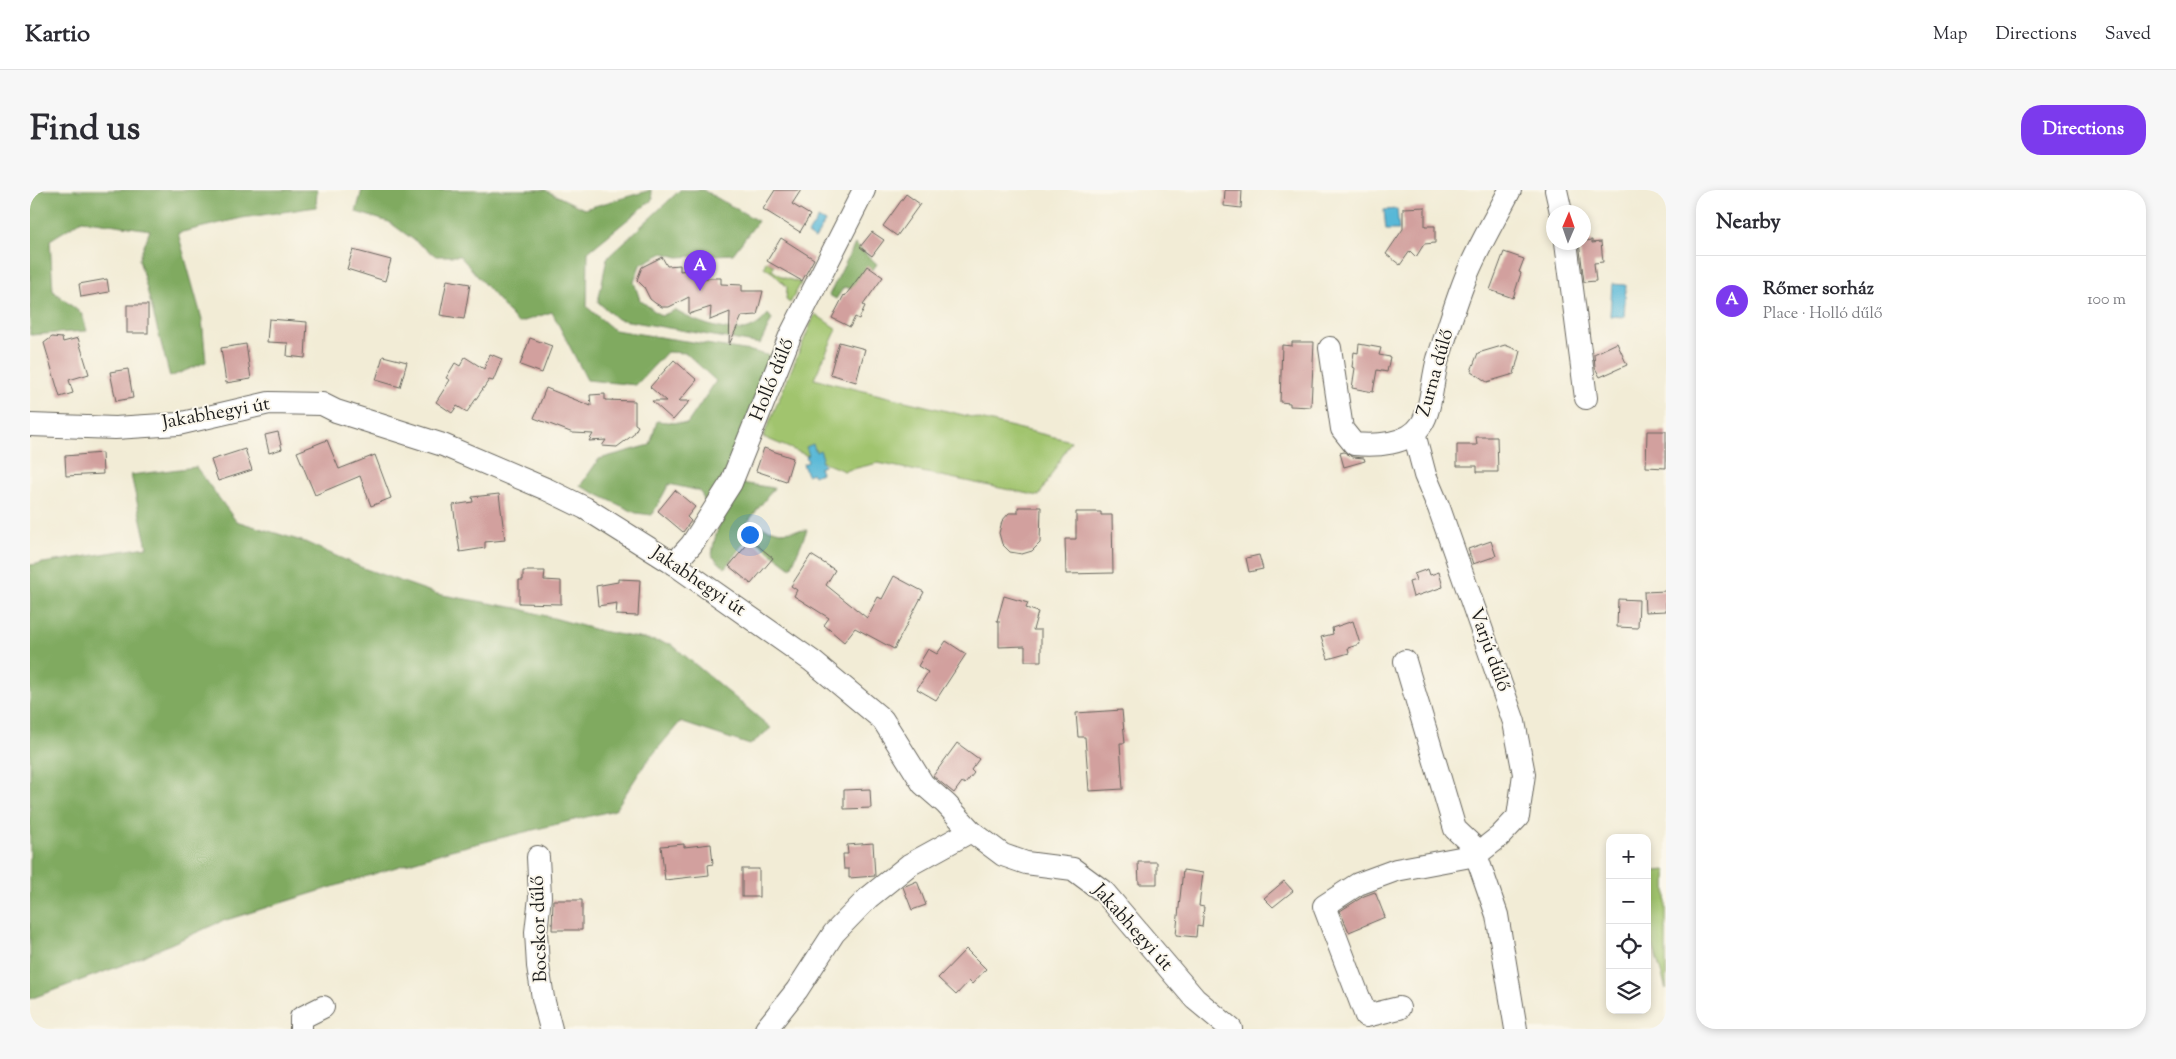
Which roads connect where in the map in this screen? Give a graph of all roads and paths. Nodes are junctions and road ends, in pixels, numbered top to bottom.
1 (864, 190) edge
2 (1510, 190) edge
3 (1556, 190) edge
4 (1559, 205) edge
5 (1567, 250) edge
6 (1330, 348) dead end
7 (1586, 398) dead end
8 (30, 425) edge
9 (1414, 433) junction
10 (674, 564) junction
11 (1405, 661) dead end
12 (971, 832) junction
13 (1476, 855) junction
14 (538, 857) dead end
15 (323, 1008) dead end
16 (1399, 1008) dead end
17 (301, 1029) edge
18 (552, 1029) edge
19 (766, 1029) edge
20 (1232, 1029) edge
21 (1516, 1029) edge

1 - 10 street, Holló dűlő
2 - 9 street, Zurna dűlő
3 - 4 street
5 - 7 street
6 - 9 street, Zurna dűlő
8 - 10 street, Jakabhegyi út
9 - 13 street, Varjú dűlő
10 - 12 street, Jakabhegyi út
11 - 13 street
12 - 19 street
12 - 20 street, Jakabhegyi út
13 - 16 street, Varjú dűlő
13 - 21 street
14 - 18 street, Bocskor dűlő
15 - 17 street

